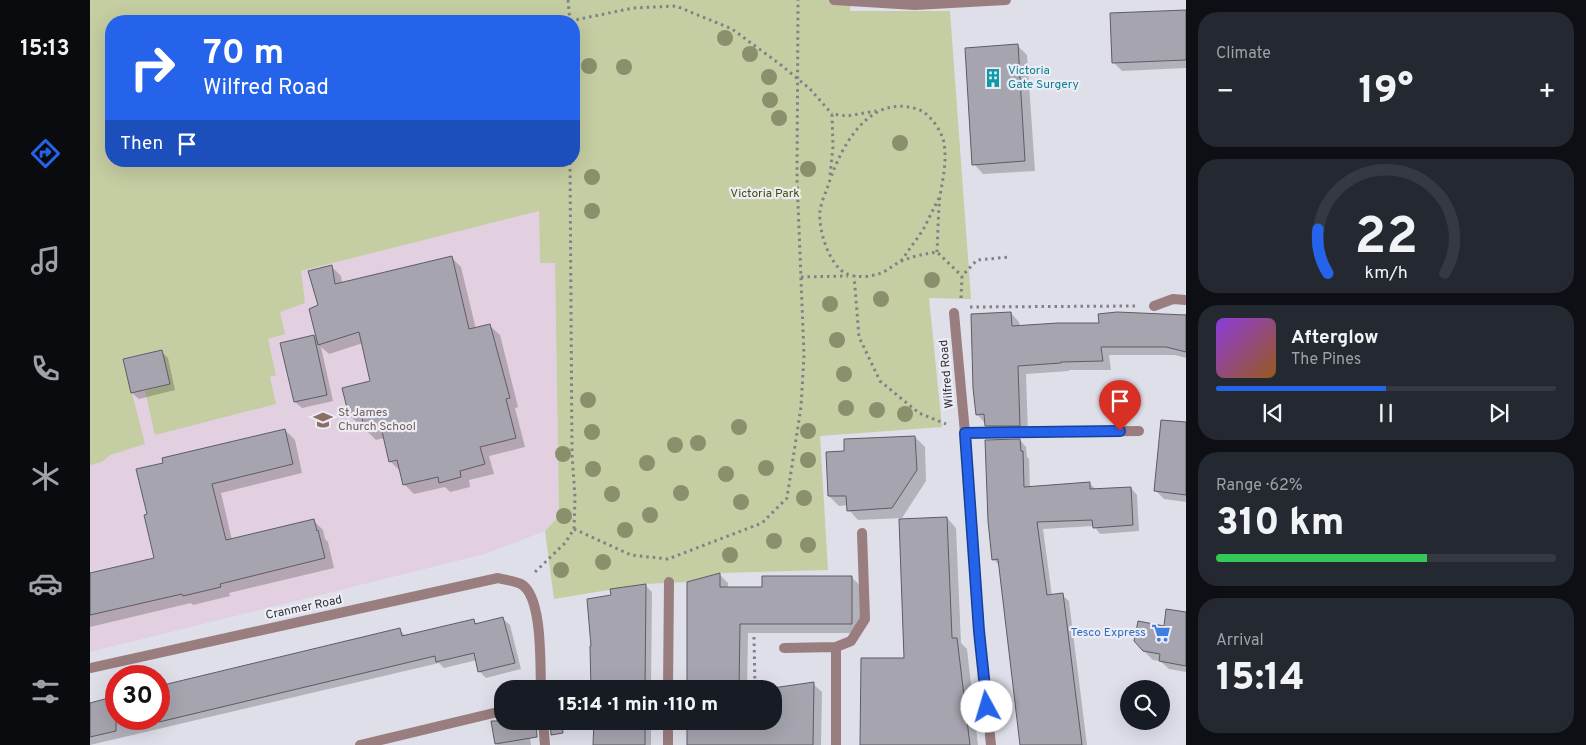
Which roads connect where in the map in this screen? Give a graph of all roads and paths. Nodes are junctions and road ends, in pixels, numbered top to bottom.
1 (568, 0) edge
2 (798, 0) edge
3 (834, 0) edge
4 (1006, 0) edge
5 (978, 1) edge
6 (569, 15) edge
7 (580, 19) edge
8 (798, 79) junction
9 (879, 111) junction
10 (832, 114) junction
11 (570, 167) edge
12 (830, 180) junction
13 (940, 197) junction
14 (937, 252) junction
15 (1010, 257) dead end
16 (901, 261) junction
17 (855, 276) junction
18 (962, 276) junction
19 (801, 277) junction
20 (1186, 300) edge
21 (1154, 306) joint
22 (954, 313) dead end
23 (1139, 431) dead end
24 (965, 433) junction
25 (574, 529) junction
26 (862, 533) dead end
27 (668, 582) dead end
28 (522, 584) junction
29 (754, 637) dead end
30 (836, 646) junction
31 (784, 648) dead end
32 (90, 668) edge
33 (541, 680) edge
34 (668, 680) edge
35 (755, 680) edge
36 (494, 713) edge
37 (544, 730) edge
38 (668, 730) edge
39 (360, 745) edge
40 (545, 745) edge
41 (668, 745) edge
42 (836, 745) edge
43 (991, 745) edge

1 - 6 path
2 - 8 path
3 - 5 street
4 - 5 street
7 - 8 path
8 - 10 path
8 - 19 path
9 - 10 path
9 - 12 path
9 - 13 path
10 - 12 path
11 - 25 path
12 - 17 path
13 - 14 path
13 - 16 path
14 - 16 path
14 - 18 path
15 - 18 path
16 - 17 path
17 - 19 path
17 - 24 path
18 - 21 path
19 - 25 path
20 - 21 street
22 - 24 street, Wilfred Road
23 - 24 street
24 - 43 street, Wilfred Road
25 - 28 path
26 - 30 street
27 - 34 street
28 - 32 street, Cranmer Road
28 - 33 street
29 - 35 path
30 - 31 street
30 - 42 street
36 - 39 street
37 - 40 street
38 - 41 street

